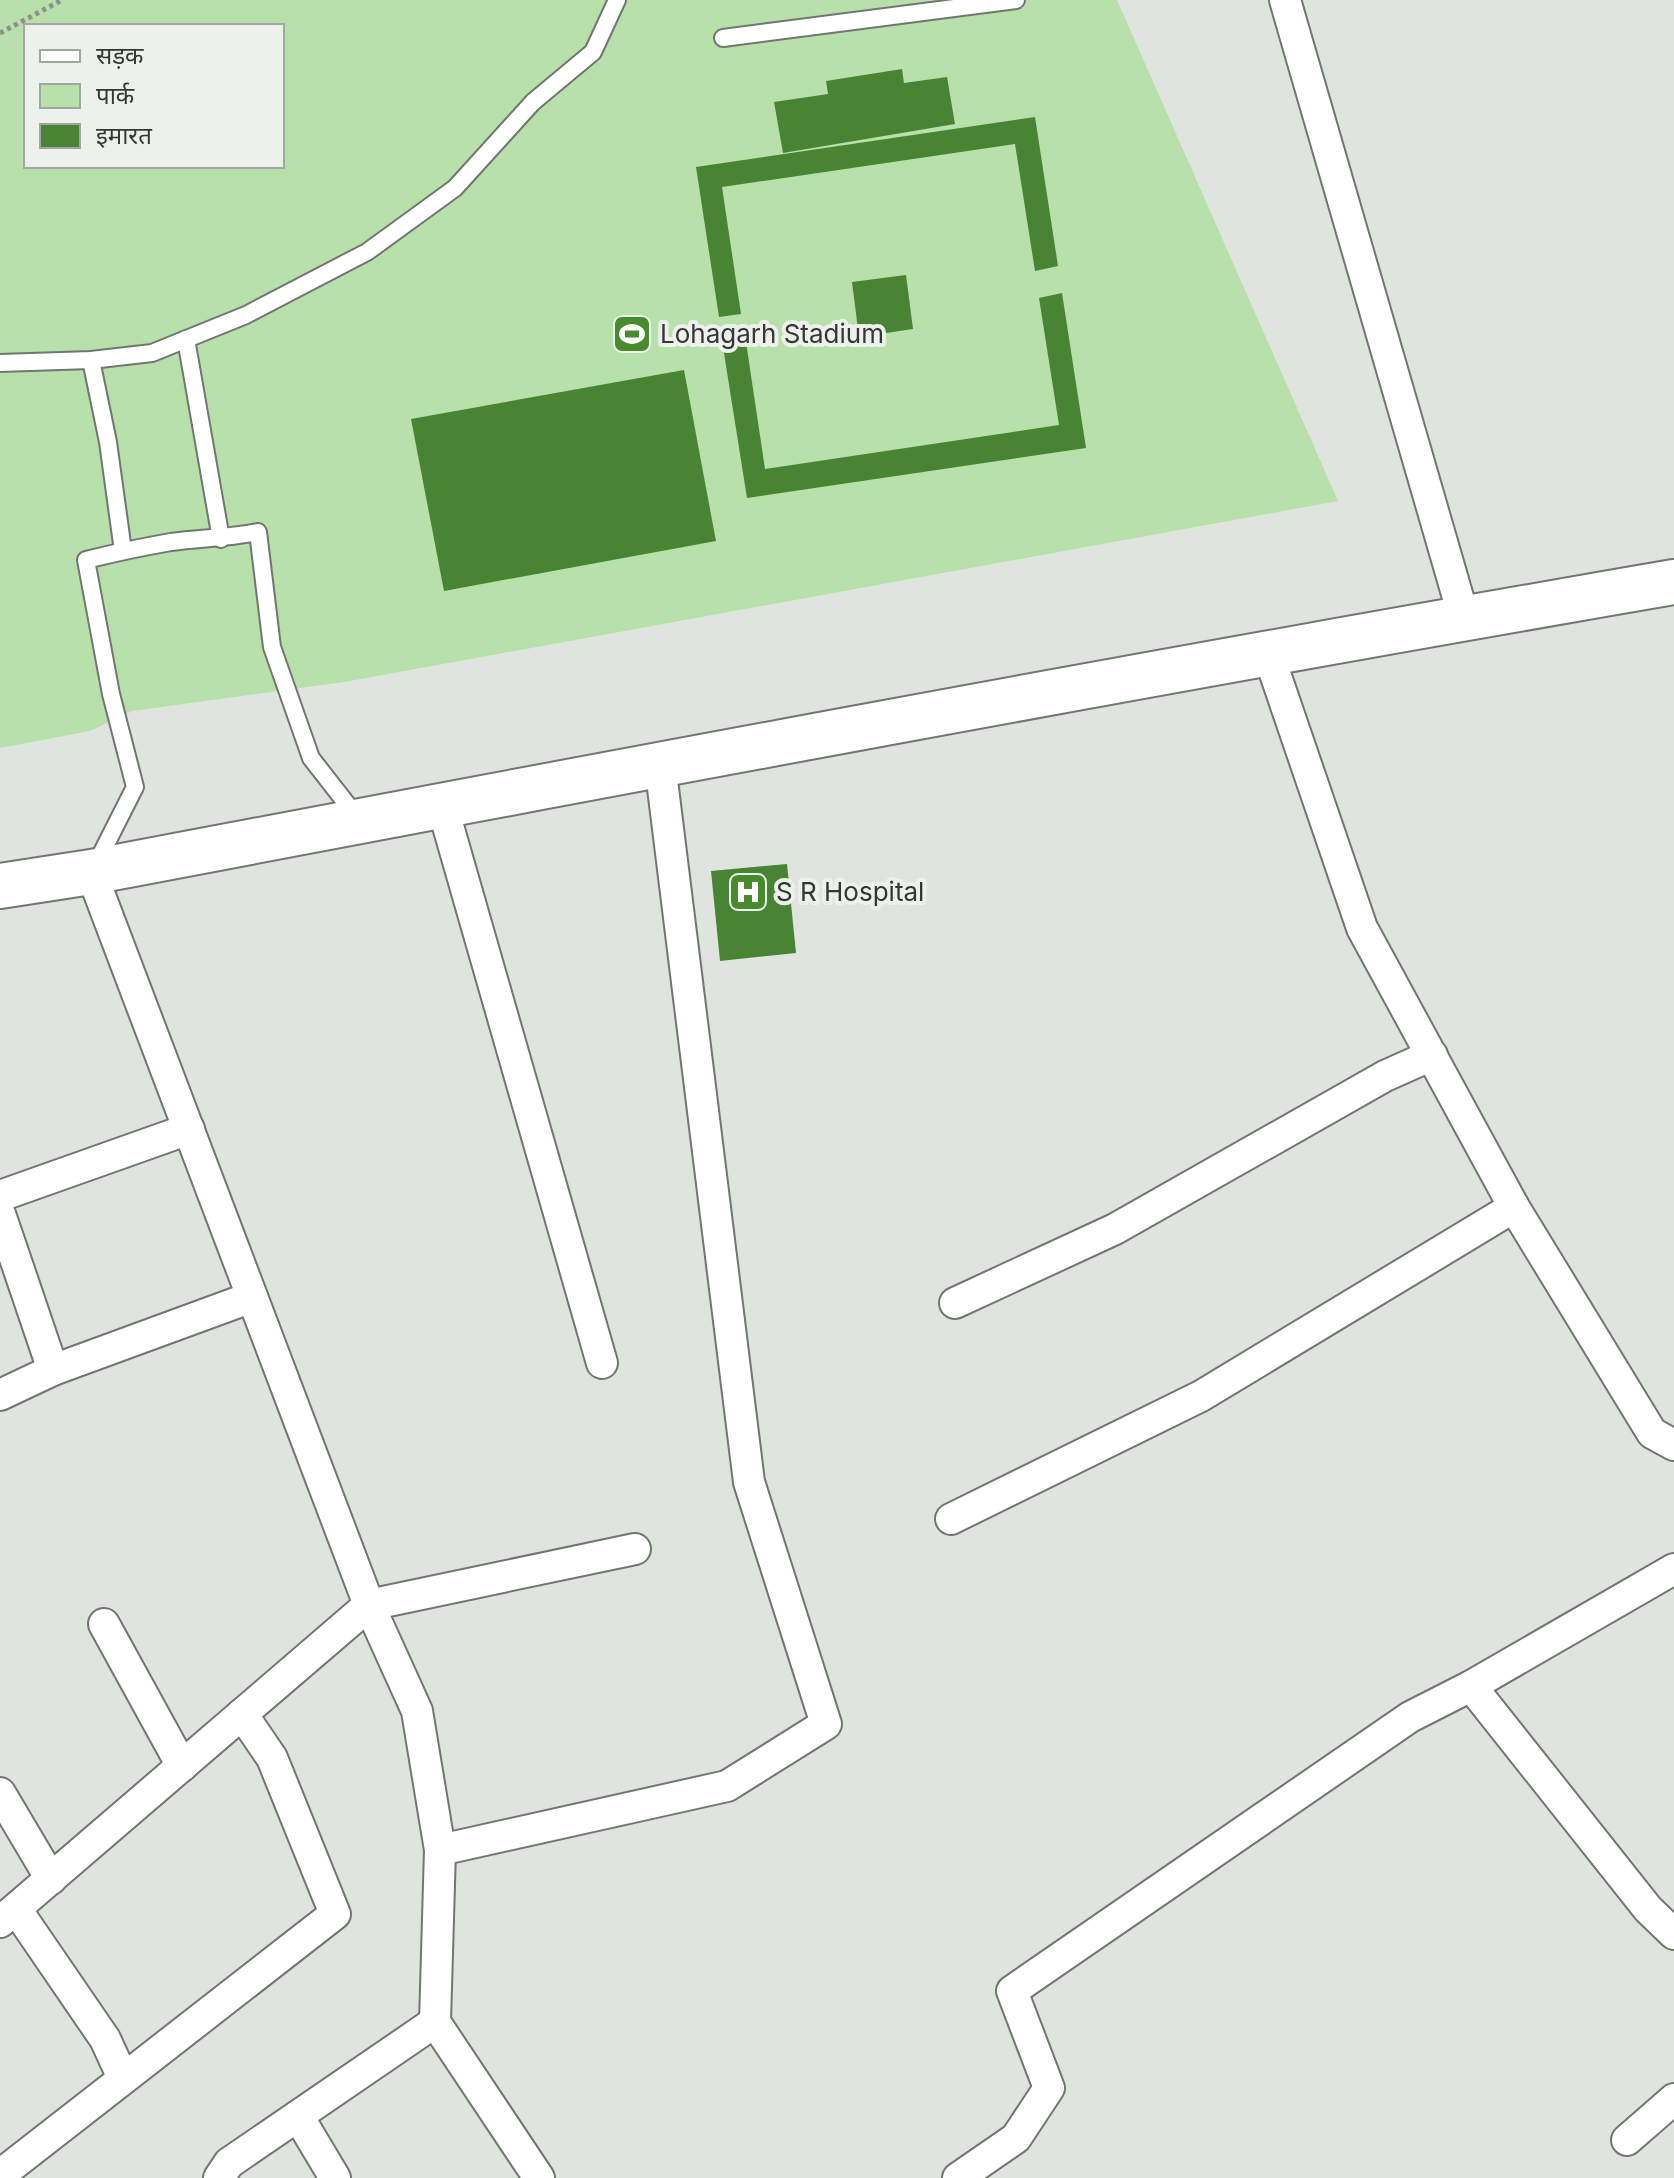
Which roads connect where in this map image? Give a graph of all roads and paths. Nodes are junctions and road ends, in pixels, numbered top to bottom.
1 (62, 0) edge
2 (617, 0) edge
3 (1016, 0) edge
4 (1285, 0) edge
5 (0, 33) edge
6 (723, 38) dead end
7 (186, 339) junction
8 (91, 360) junction
9 (0, 363) edge
10 (221, 539) junction
11 (123, 551) junction
12 (1674, 582) edge
13 (1464, 618) junction
14 (1268, 653) junction
15 (660, 764) junction
16 (442, 805) junction
17 (360, 821) junction
18 (91, 872) junction
19 (0, 886) edge
20 (1432, 1055) junction
21 (189, 1129) junction
22 (0, 1196) edge
23 (1514, 1207) junction
24 (0, 1214) edge
25 (252, 1297) junction
26 (955, 1303) dead end
27 (602, 1363) dead end
28 (53, 1370) junction
29 (0, 1395) edge
30 (1674, 1445) edge
31 (951, 1519) dead end
32 (635, 1549) dead end
33 (1674, 1569) edge
34 (369, 1605) junction
35 (104, 1624) dead end
36 (1471, 1686) junction
37 (242, 1714) junction
38 (182, 1766) junction
39 (0, 1793) edge
40 (440, 1850) junction
41 (51, 1879) junction
42 (8, 1916) edge
43 (1674, 1934) edge
44 (435, 2022) junction
45 (123, 2078) junction
46 (1674, 2099) edge
47 (298, 2116) junction
48 (1627, 2140) dead end
49 (0, 2175) edge
50 (219, 2178) edge
51 (335, 2178) edge
52 (539, 2178) edge
53 (958, 2178) edge

1 - 5 path
2 - 7 lane
3 - 6 lane
4 - 13 street
7 - 8 lane
7 - 10 lane
8 - 9 lane
8 - 11 lane
10 - 11 lane
10 - 17 lane
11 - 18 lane
12 - 13 main road
13 - 14 main road
14 - 15 main road
14 - 20 street
15 - 16 main road
15 - 40 street
16 - 17 main road
16 - 27 street
17 - 18 main road
18 - 19 main road
18 - 21 street
20 - 23 street
20 - 26 street
21 - 22 street
21 - 25 street
23 - 30 street
23 - 31 street
24 - 28 street
25 - 28 street
25 - 34 street
28 - 29 street
32 - 34 street
33 - 36 street
34 - 37 street
34 - 40 street
35 - 38 street
36 - 43 street
36 - 53 street
37 - 38 street
37 - 45 street
38 - 41 street
39 - 41 street
40 - 44 street
41 - 42 street
42 - 45 street
44 - 47 street
44 - 52 street
45 - 49 street
46 - 48 street
47 - 50 street
47 - 51 street

